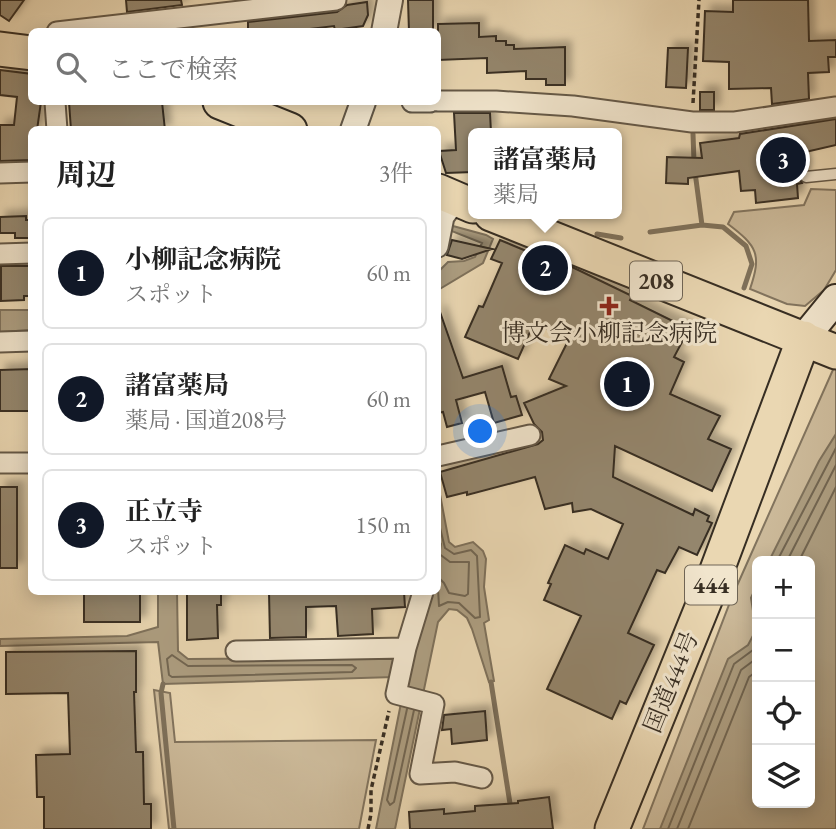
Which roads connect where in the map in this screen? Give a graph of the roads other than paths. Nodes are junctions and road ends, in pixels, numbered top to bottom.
1 (336, 0) edge
2 (390, 0) edge
3 (282, 3) edge
4 (88, 28) edge
5 (385, 28) edge
6 (28, 40) edge
7 (0, 49) edge
8 (28, 52) edge
9 (441, 101) edge
10 (55, 105) edge
11 (227, 105) edge
12 (362, 105) edge
13 (836, 107) edge
14 (57, 126) edge
15 (279, 126) edge
16 (354, 126) edge
17 (28, 172) edge
18 (0, 173) edge
19 (836, 174) edge
20 (806, 177) dead end
21 (456, 199) edge
22 (503, 219) edge
23 (441, 232) edge
24 (28, 253) edge
25 (0, 254) edge
26 (836, 299) edge
27 (28, 341) edge
28 (0, 342) edge
29 (821, 345) edge
30 (530, 435) dead end
31 (441, 455) edge
32 (0, 463) edge
33 (28, 463) edge
34 (422, 595) edge
35 (406, 648) junction
36 (236, 651) dead end
37 (482, 778) dead end
38 (612, 829) edge

1 - 3 street
2 - 5 street
3 - 4 street
6 - 7 street
7 - 8 highway
9 - 13 street
10 - 14 street
11 - 15 highway
12 - 16 street
17 - 18 street
19 - 20 lane
21 - 23 street
22 - 29 highway, 208
24 - 25 street
26 - 29 main road
27 - 28 street
29 - 38 highway, 国道444号 / 444
30 - 31 street
32 - 33 street
34 - 35 street
35 - 36 street
35 - 37 street

